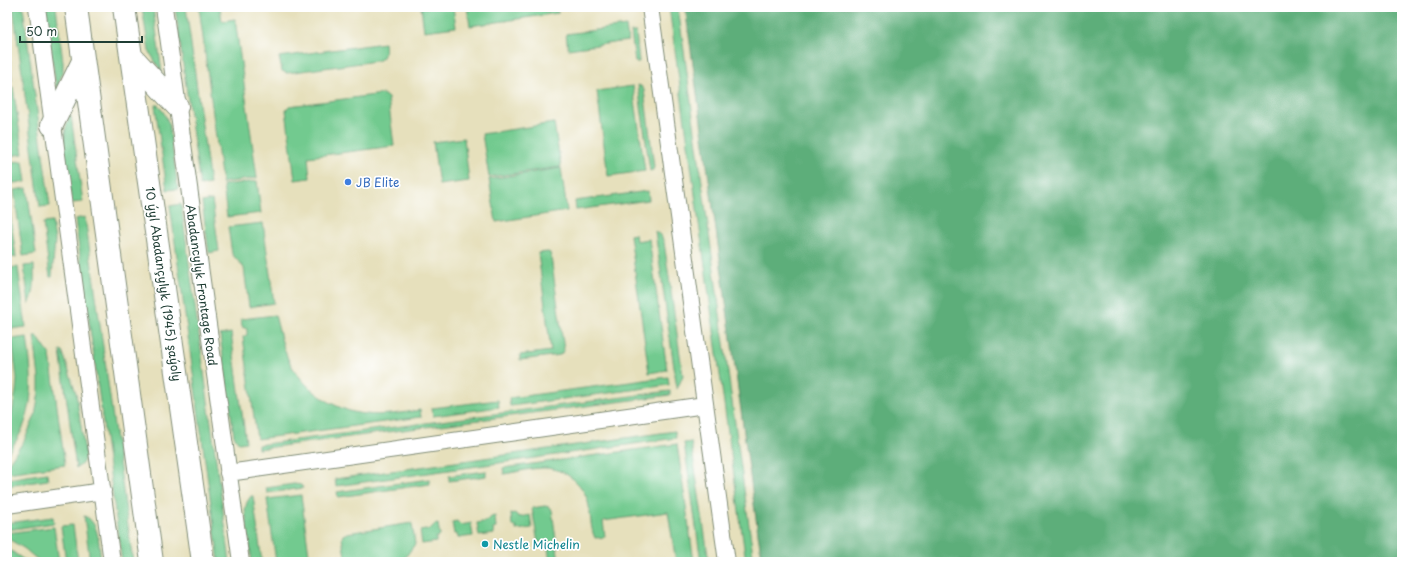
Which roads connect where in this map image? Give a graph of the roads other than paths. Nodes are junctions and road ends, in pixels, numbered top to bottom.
1 (37, 7) edge
2 (76, 7) edge
3 (124, 7) edge
4 (164, 7) edge
5 (650, 7) edge
6 (132, 56) junction
7 (83, 61) junction
8 (177, 106) junction
9 (52, 125) junction
10 (705, 405) junction
11 (228, 473) junction
12 (102, 491) junction
13 (7, 504) edge
14 (112, 562) edge
15 (152, 562) edge
16 (203, 562) edge
17 (241, 562) edge
18 (727, 562) edge

1 - 9 street
2 - 7 main road
3 - 6 main road, 10 ýyl Abadançylyk (1945) şaýoly
4 - 8 street, Abadancylyk Frontage Road
5 - 10 street
6 - 8 main road
6 - 16 main road, 10 ýyl Abadançylyk (1945) şaýoly
7 - 9 main road
7 - 15 main road
8 - 11 street, Abadancylyk Frontage Road
9 - 12 street
10 - 11 street
10 - 18 street
11 - 17 street, Abadancylyk Frontage Road
12 - 13 street
12 - 14 street

